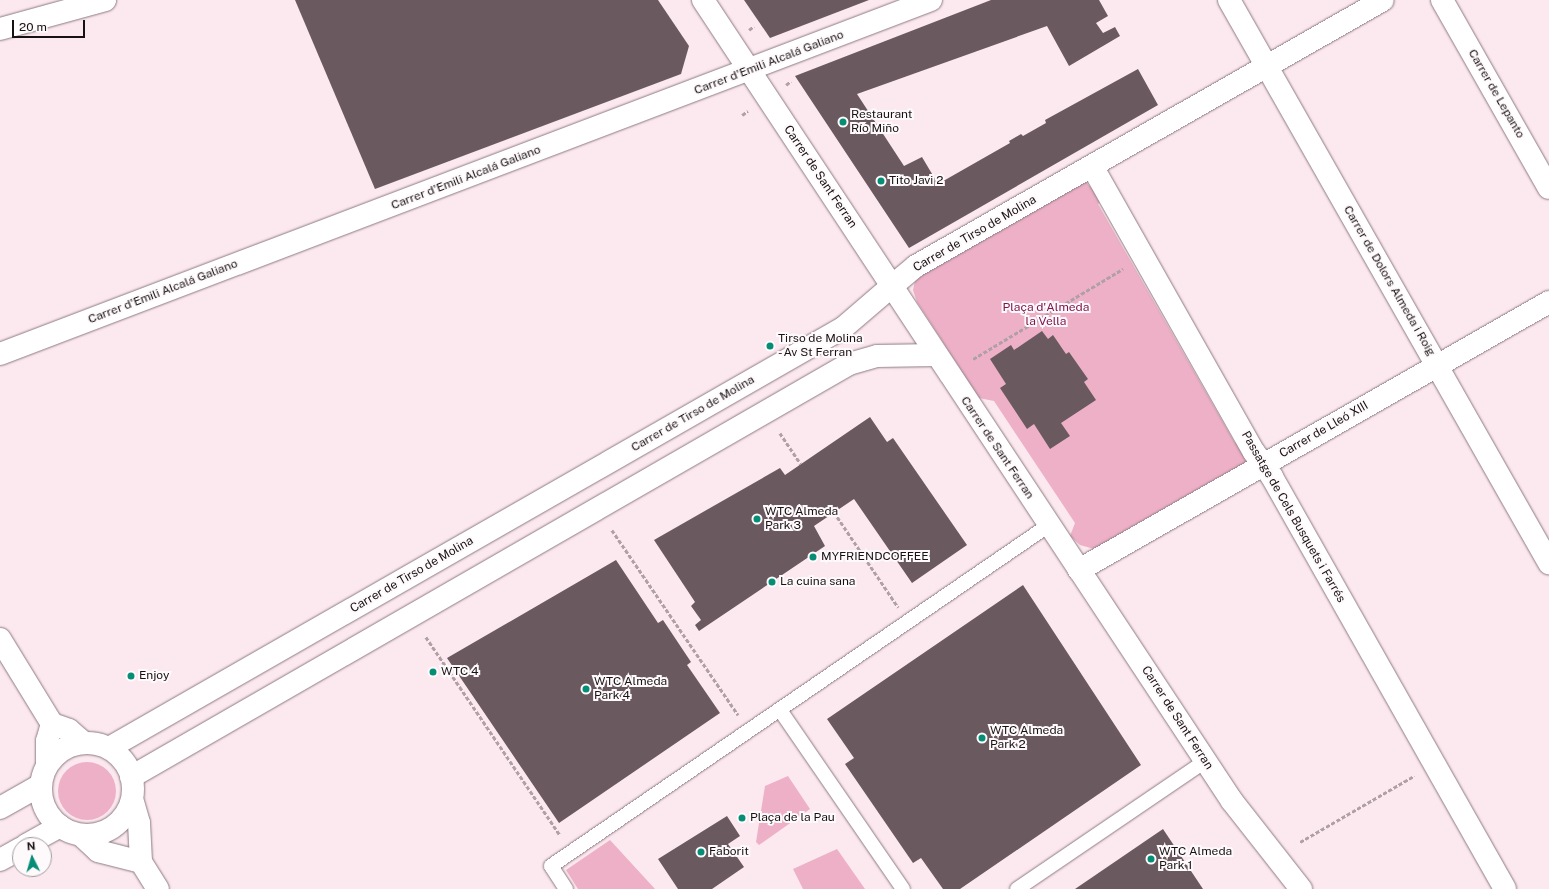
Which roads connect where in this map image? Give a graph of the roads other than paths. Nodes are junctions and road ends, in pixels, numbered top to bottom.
1 (105, 0) edge
2 (703, 0) edge
3 (931, 0) edge
4 (1229, 0) edge
5 (1383, 0) edge
6 (1442, 0) edge
7 (0, 29) edge
8 (1266, 66) junction
9 (749, 70) junction
10 (1092, 166) junction
11 (1549, 188) edge
12 (892, 286) junction
13 (1549, 302) edge
14 (0, 354) edge
15 (936, 355) junction
16 (1437, 366) junction
17 (1264, 465) junction
18 (1049, 525) junction
19 (1549, 562) edge
20 (1079, 570) junction
21 (0, 639) edge
22 (780, 710) junction
23 (52, 724) junction
24 (84, 743) junction
25 (109, 748) junction
26 (1205, 761) junction
27 (47, 765) junction
28 (131, 777) junction
29 (39, 786) junction
30 (133, 802) junction
31 (0, 808) edge
32 (60, 826) junction
33 (40, 837) edge
34 (83, 837) junction
35 (12, 853) edge
36 (0, 860) edge
37 (141, 862) junction
38 (158, 889) edge
39 (566, 889) edge
40 (903, 889) edge
41 (1017, 889) edge
42 (1301, 889) edge
43 (1505, 889) edge

1 - 7 street
2 - 9 street, Carrer de Sant Ferran
3 - 9 street, Carrer d'Emili Alcalá Galiano
4 - 8 street, Carrer de Dolors Almeda i Roig
5 - 8 street, Carrer de Tirso de Molina
6 - 11 street, Carrer de Lepanto
8 - 10 street, Carrer de Tirso de Molina
8 - 16 street, Carrer de Dolors Almeda i Roig
9 - 12 street, Carrer de Sant Ferran
9 - 14 street, Carrer d'Emili Alcalá Galiano
10 - 12 street, Carrer de Tirso de Molina
10 - 17 street, Passatge de Cels Busquets i Farrés
12 - 15 street, Carrer de Sant Ferran
12 - 25 street, Carrer de Tirso de Molina
13 - 16 street, Carrer de Lleó XIII
15 - 18 street, Carrer de Sant Ferran
15 - 28 street
16 - 17 street, Carrer de Lleó XIII
16 - 19 street, Carrer de Dolors Almeda i Roig
17 - 20 street, Carrer de Lleó XIII
17 - 43 street, Passatge de Cels Busquets i Farrés
18 - 20 street, Carrer de Sant Ferran
18 - 22 lane
20 - 26 street, Carrer de Sant Ferran
21 - 23 street
22 - 39 lane
22 - 40 lane
23 - 24 street
23 - 27 street
24 - 25 street
24 - 27 street
25 - 28 street
26 - 41 lane
26 - 42 street, Carrer de Sant Ferran
27 - 29 street
28 - 30 street
29 - 31 street
29 - 32 street
30 - 34 street
30 - 37 street
32 - 33 street
32 - 34 street
34 - 37 street
35 - 36 street
37 - 38 street

